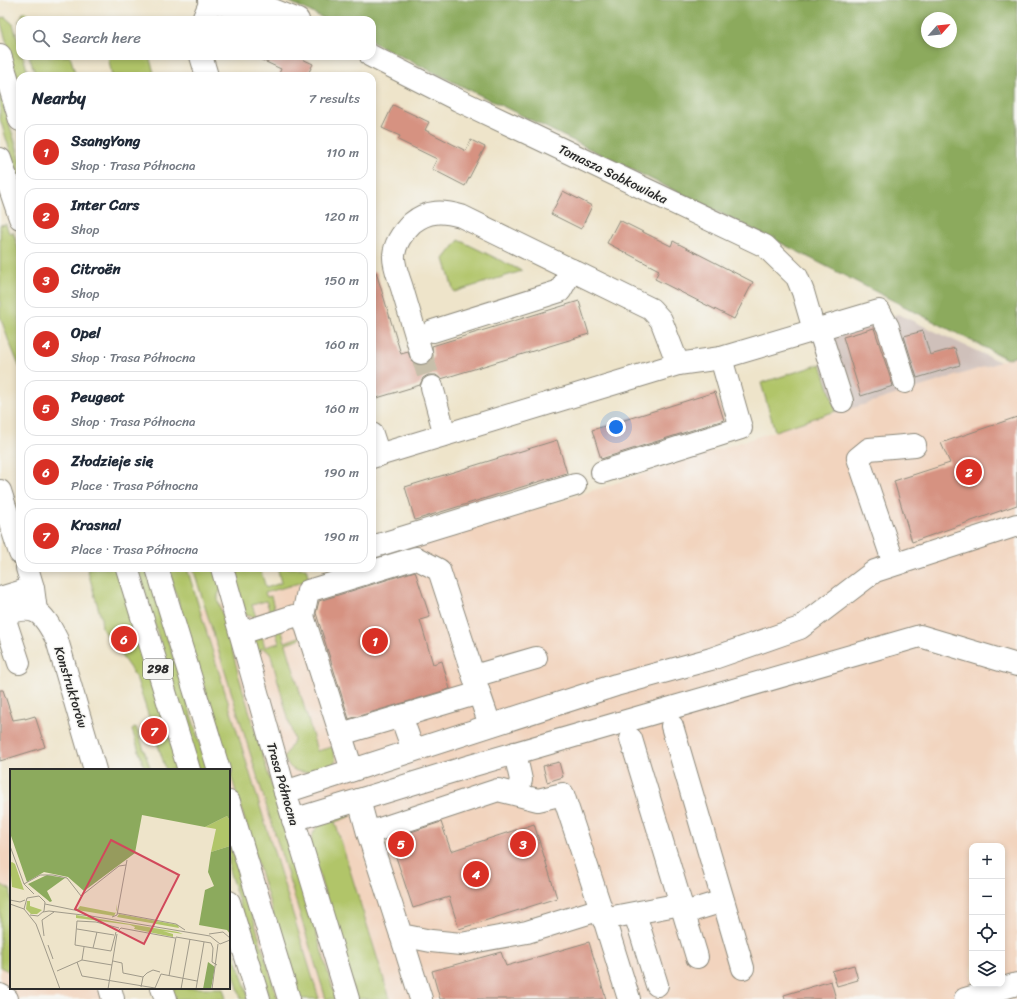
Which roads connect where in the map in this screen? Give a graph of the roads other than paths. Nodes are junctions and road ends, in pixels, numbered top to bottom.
1 (208, 7) edge
2 (288, 16) edge
3 (0, 55) edge
4 (376, 59) edge
5 (202, 60) edge
6 (206, 72) edge
7 (16, 107) edge
8 (0, 159) edge
9 (16, 206) edge
10 (572, 270) junction
11 (817, 330) junction
12 (434, 332) dead end
13 (421, 353) tunnel mouth
14 (721, 358) junction
15 (678, 364) junction
16 (905, 382) dead end
17 (432, 387) tunnel mouth
18 (842, 400) dead end
19 (445, 435) junction
20 (915, 445) dead end
21 (376, 456) edge
22 (602, 472) dead end
23 (575, 485) dead end
24 (0, 491) edge
25 (1017, 525) edge
26 (16, 541) edge
27 (376, 545) edge
28 (894, 564) junction
29 (376, 570) edge
30 (128, 572) edge
31 (159, 572) edge
32 (223, 572) edge
33 (370, 572) edge
34 (30, 578) edge
35 (1, 609) edge
36 (36, 611) junction
37 (303, 616) junction
38 (241, 633) junction
39 (536, 658) dead end
40 (19, 663) dead end
41 (1017, 665) edge
42 (477, 684) junction
43 (401, 716) junction
44 (490, 725) junction
45 (672, 726) dead end
46 (341, 734) junction
47 (631, 739) dead end
48 (412, 750) junction
49 (515, 753) junction
50 (95, 769) edge
51 (189, 769) edge
52 (219, 769) edge
53 (352, 770) junction
54 (285, 792) junction
55 (517, 794) junction
56 (359, 800) junction
57 (230, 805) edge
58 (293, 820) junction
59 (368, 833) junction
60 (723, 901) junction
61 (230, 905) edge
62 (682, 909) junction
63 (602, 914) junction
64 (635, 914) junction
65 (401, 935) junction
66 (697, 957) dead end
67 (743, 968) dead end
68 (1017, 984) edge
69 (657, 985) dead end
70 (162, 989) edge
71 (0, 995) edge
72 (7, 999) edge
73 (166, 999) edge
74 (259, 999) edge
75 (289, 999) edge
76 (348, 999) edge
77 (421, 999) edge
78 (629, 999) edge
79 (965, 999) edge

1 - 2 street
3 - 7 street
4 - 11 street, Tomasza Sobkowiaka
5 - 6 street
8 - 9 street
10 - 12 street
10 - 13 street
10 - 15 street
11 - 14 street
11 - 16 street
11 - 18 street, Tomasza Sobkowiaka
14 - 15 street
14 - 22 street
15 - 19 street
17 - 19 street
19 - 21 street
20 - 28 street
23 - 27 street
24 - 26 street
25 - 28 street
28 - 44 street
29 - 42 street
30 - 51 street, 298
31 - 52 street, 298
32 - 38 street, Trasa Północna
33 - 37 street
34 - 35 street
34 - 36 street
35 - 36 street
35 - 40 street
36 - 50 street, Konstruktorów
37 - 38 street
37 - 46 street
38 - 54 street, Trasa Północna
39 - 42 street
41 - 49 street
42 - 43 street
42 - 44 street
43 - 46 street
43 - 48 street
44 - 48 street
45 - 60 street
46 - 53 street
47 - 62 street
48 - 53 street
49 - 55 street
49 - 56 street
53 - 54 street
54 - 58 street, Trasa Północna
55 - 59 street
55 - 63 street
56 - 58 street
56 - 59 street
57 - 75 street
58 - 76 street, Trasa Północna
59 - 65 street
60 - 62 street
60 - 67 street
61 - 74 street
62 - 64 street
62 - 66 street
63 - 64 street
63 - 65 street
63 - 78 street
64 - 69 street
65 - 77 street
68 - 79 street
70 - 73 street
71 - 72 street

